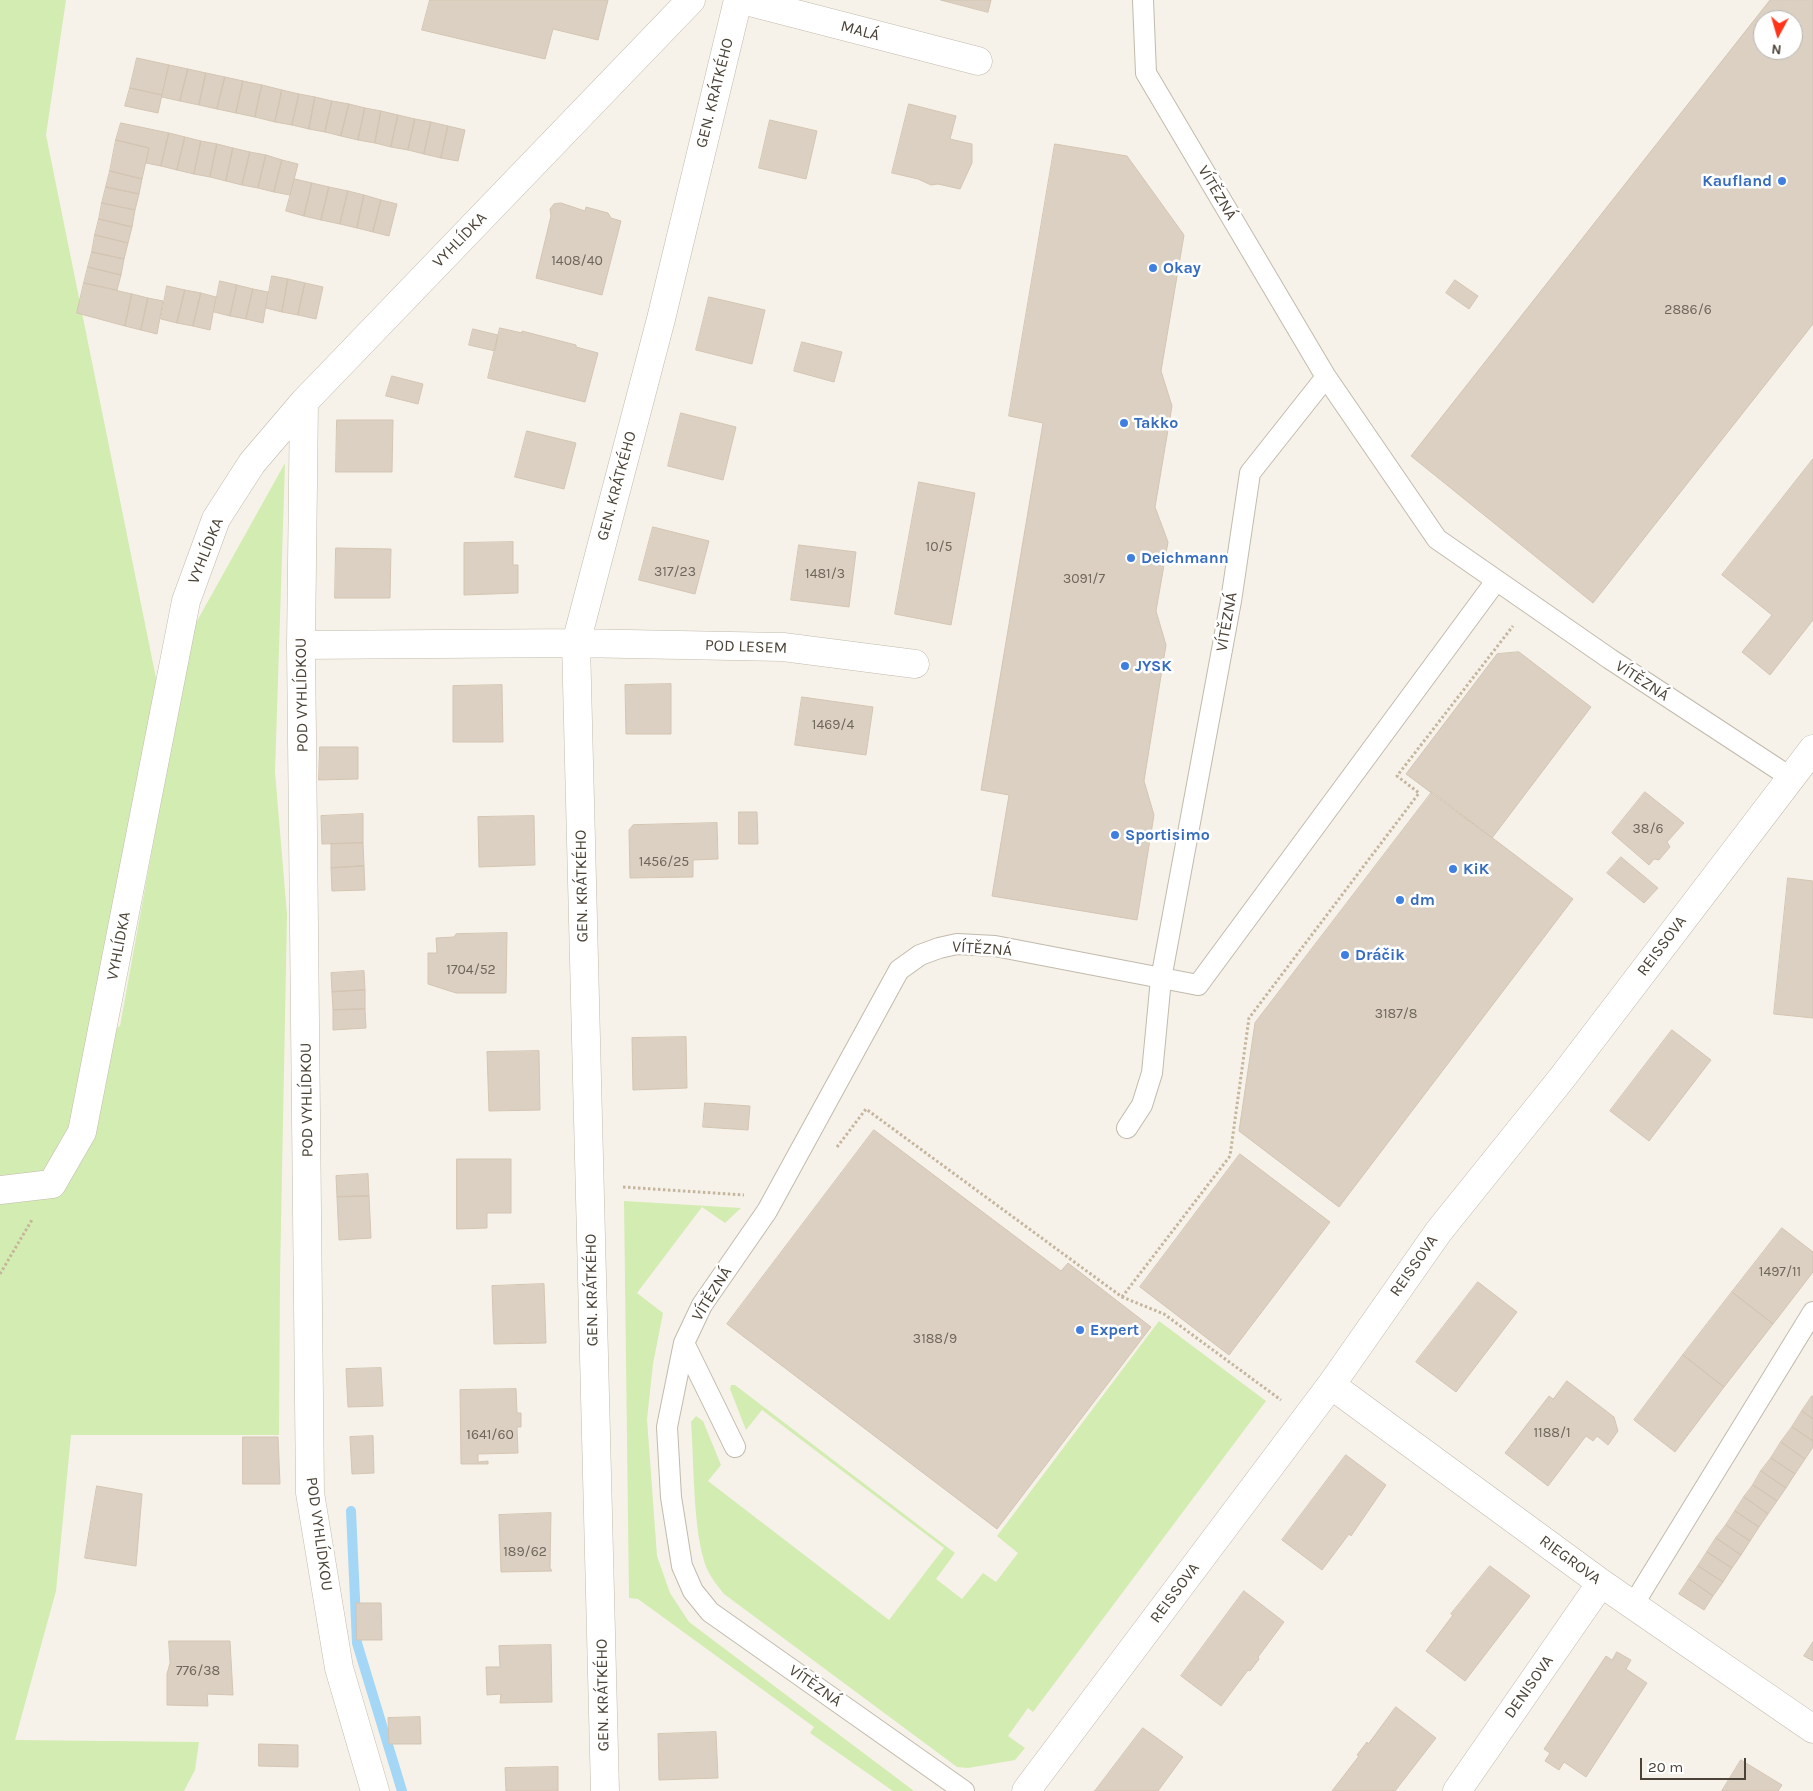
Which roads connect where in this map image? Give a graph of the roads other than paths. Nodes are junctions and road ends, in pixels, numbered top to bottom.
1 (691, 0) edge
2 (738, 0) edge
3 (742, 0) edge
4 (1143, 0) edge
5 (978, 62) dead end
6 (1326, 376) junction
7 (304, 402) junction
8 (1496, 581) junction
9 (576, 643) junction
10 (301, 645) junction
11 (915, 664) dead end
12 (1813, 750) edge
13 (1790, 777) junction
14 (1161, 979) junction
15 (1126, 1128) dead end
16 (0, 1190) edge
17 (1813, 1312) edge
18 (684, 1343) junction
19 (1331, 1385) junction
20 (734, 1447) dead end
21 (1601, 1582) junction
22 (1633, 1605) junction
23 (1813, 1729) edge
24 (375, 1791) edge
25 (605, 1791) edge
26 (964, 1791) edge
27 (1026, 1791) edge
28 (1457, 1791) edge

1 - 7 street, VYHLÍDKA
2 - 9 street, GEN. KRÁTKÉHO
3 - 5 street, MALÁ
4 - 6 lane, VÍTĚZNÁ
6 - 8 lane, VÍTĚZNÁ
6 - 14 lane, VÍTĚZNÁ
7 - 10 street, POD VYHLÍDKOU
7 - 16 street, VYHLÍDKA
8 - 13 lane, VÍTĚZNÁ
8 - 14 lane, VÍTĚZNÁ
9 - 10 street, POD LESEM
9 - 11 street, POD LESEM
9 - 25 street, GEN. KRÁTKÉHO
10 - 24 street, POD VYHLÍDKOU
12 - 13 street, REISSOVA
13 - 19 street, REISSOVA
14 - 15 lane, VÍTĚZNÁ
14 - 18 lane, VÍTĚZNÁ
17 - 22 lane
18 - 20 lane
18 - 26 lane, VÍTĚZNÁ
19 - 21 street, RIEGROVA
19 - 27 street, REISSOVA
21 - 22 street, RIEGROVA
21 - 28 street, DENISOVA
22 - 23 street, RIEGROVA

